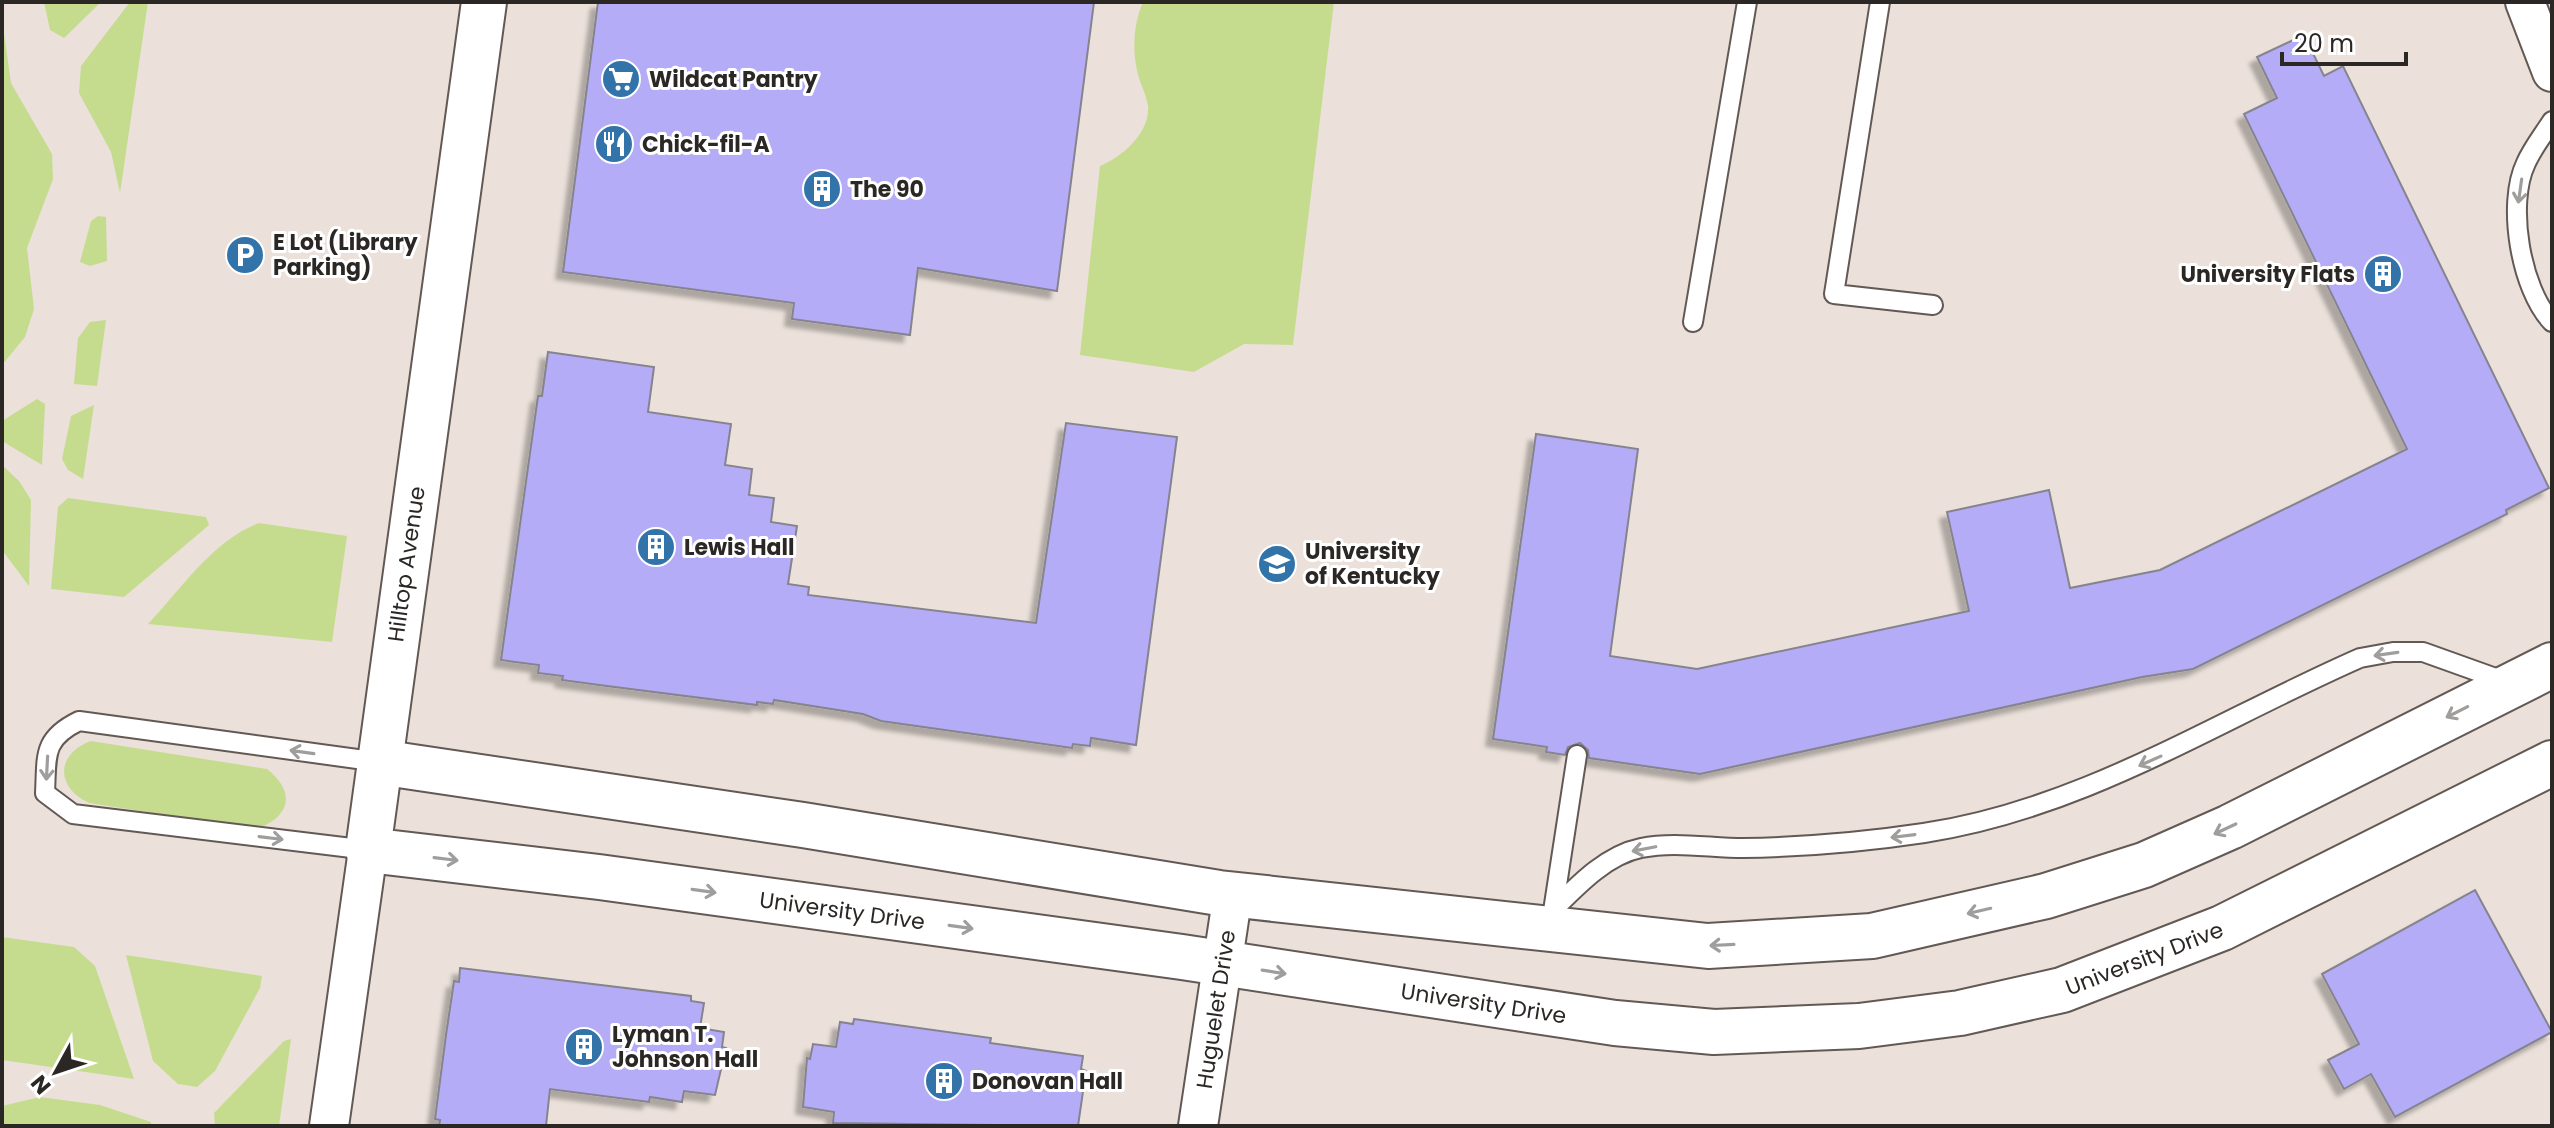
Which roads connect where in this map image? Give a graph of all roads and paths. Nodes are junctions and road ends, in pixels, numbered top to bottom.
1 (484, 2) edge
2 (1747, 2) edge
3 (1880, 2) edge
4 (2525, 2) edge
5 (2552, 72) edge
6 (2552, 121) edge
7 (1933, 305) dead end
8 (1693, 322) dead end
9 (2552, 322) edge
10 (2533, 674) edge
11 (1577, 755) dead end
12 (379, 762) junction
13 (2552, 763) edge
14 (368, 850) junction
15 (1233, 893) junction
16 (1551, 920) junction
17 (1222, 964) junction
18 (329, 1126) edge
19 (1198, 1126) edge

1 - 12 street, Hilltop Avenue
2 - 8 lane
3 - 7 lane
4 - 5 street
6 -> 9 lane
10 -> 16 street
10 -> 16 lane
11 - 16 lane
12 - 14 street, Hilltop Avenue
12 -> 14 lane
12 - 15 street
17 -> 13 street, University Drive
14 -> 17 street, University Drive
14 - 18 street, Hilltop Avenue
15 - 16 street
15 - 17 street, Huguelet Drive
17 - 19 street, Huguelet Drive

